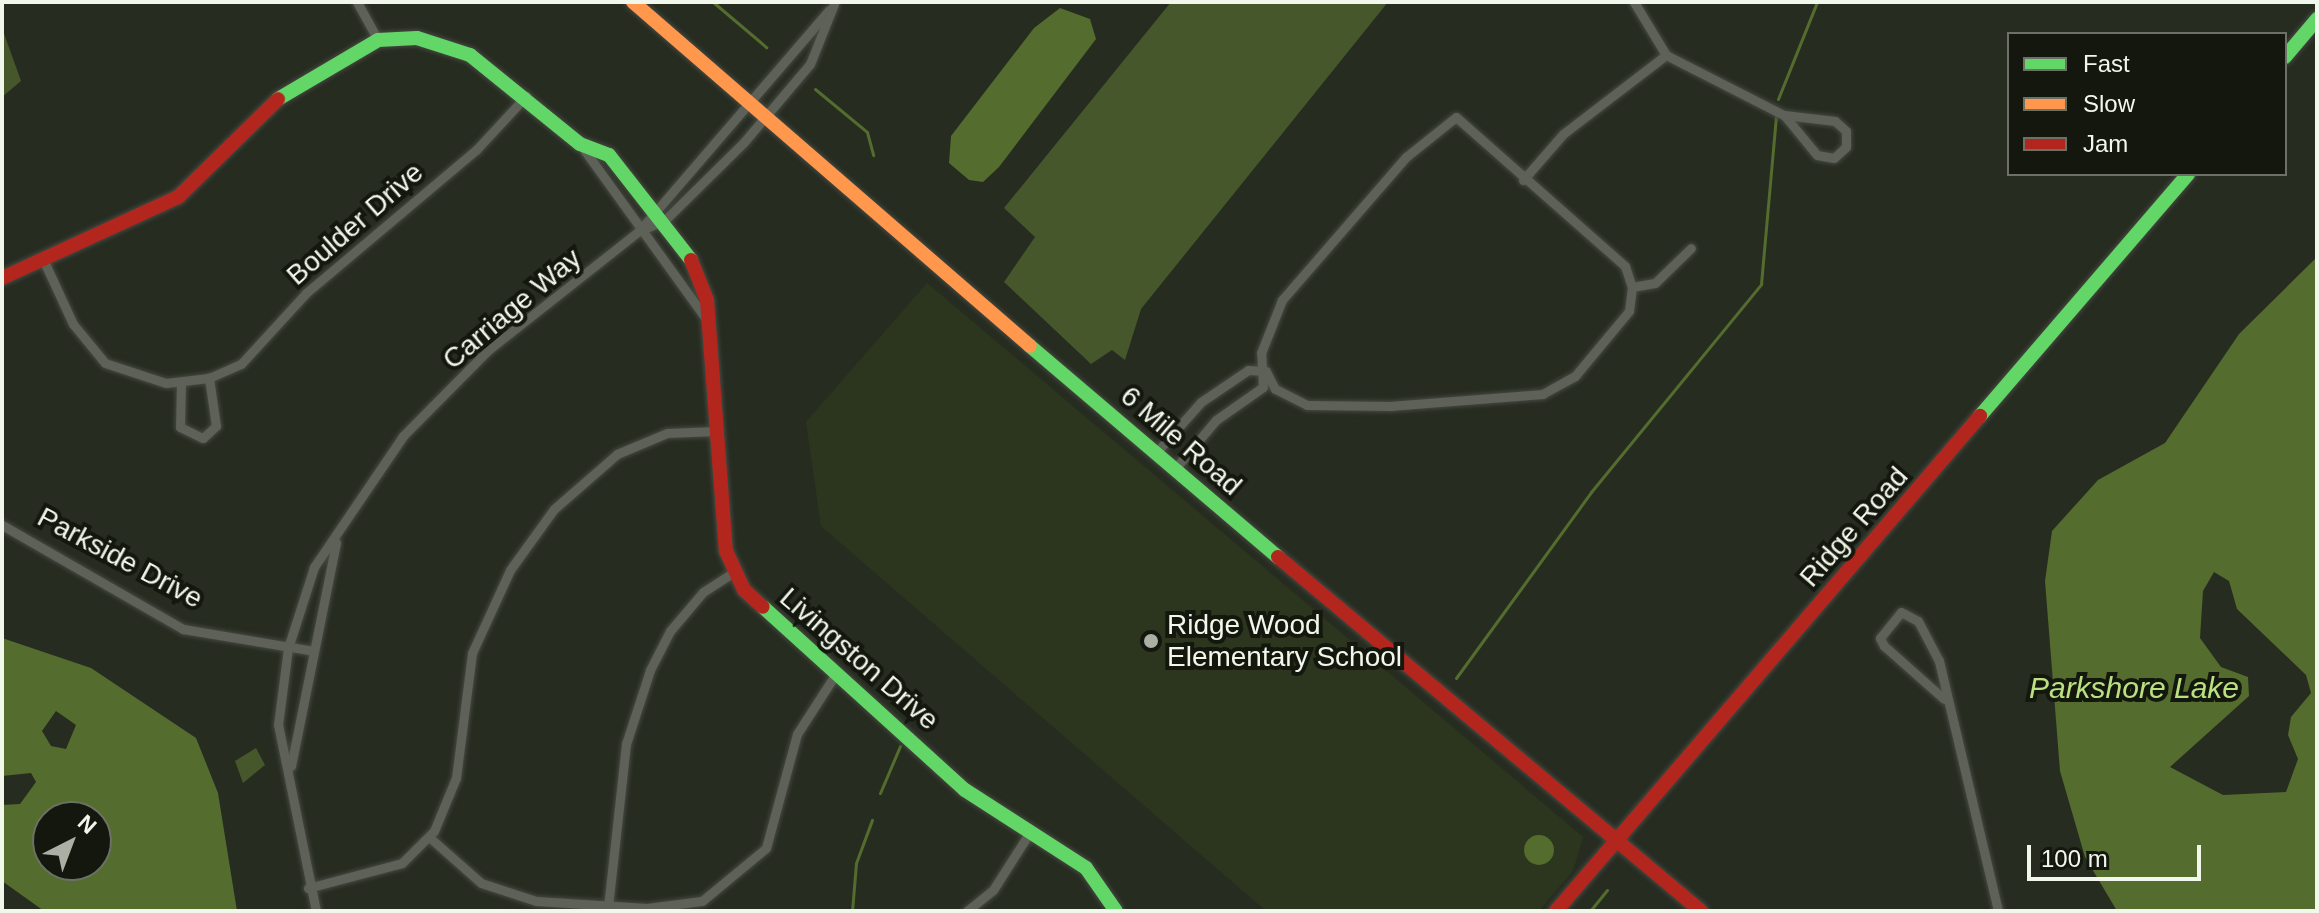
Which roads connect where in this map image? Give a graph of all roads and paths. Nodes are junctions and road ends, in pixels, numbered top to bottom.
1 (357, 2) edge
2 (633, 2) edge
3 (1634, 2) edge
4 (835, 3) edge
5 (2317, 19) edge
6 (378, 40) junction
7 (1666, 55) junction
8 (2287, 55) edge
9 (526, 96) junction
10 (751, 102) junction
11 (1784, 115) junction
12 (766, 116) junction
13 (580, 144) junction
14 (2186, 176) edge
15 (1523, 180) junction
16 (653, 207) junction
17 (665, 220) junction
18 (639, 231) junction
19 (1691, 248) dead end
20 (42, 257) junction
21 (2, 278) edge
22 (1632, 287) junction
23 (705, 317) junction
24 (1266, 371) junction
25 (209, 378) junction
26 (181, 383) junction
27 (717, 431) junction
28 (1155, 454) junction
29 (1174, 470) junction
30 (2, 525) edge
31 (336, 542) junction
32 (732, 573) junction
33 (288, 648) junction
34 (309, 650) junction
35 (837, 672) junction
36 (1944, 699) junction
37 (291, 766) junction
38 (1030, 832) junction
39 (429, 837) junction
40 (1615, 843) junction
41 (308, 888) junction
42 (702, 901) junction
43 (608, 907) junction
44 (316, 911) edge
45 (706, 911) edge
46 (967, 911) edge
47 (1116, 911) edge
48 (1556, 911) edge
49 (1701, 911) edge
50 (1998, 911) edge

1 - 6 street
2 - 10 street, 6 Mile Road
3 - 7 street
4 - 10 street, Carriage Way
4 - 12 street, Carriage Way
5 - 8 street
6 - 9 street
6 - 20 street
7 - 11 street
7 - 15 street
9 - 13 street
9 - 25 street, Boulder Drive
10 - 12 street, 6 Mile Road
10 - 16 street, Carriage Way
11 - 11 street
12 - 17 street, Carriage Way
12 - 28 street, 6 Mile Road
13 - 16 street
13 - 18 street
14 - 40 street, Ridge Road
15 - 22 street
15 - 24 street
16 - 17 street
16 - 18 street, Carriage Way
17 - 18 street, Carriage Way
17 - 23 street
18 - 23 street
18 - 31 street, Carriage Way
19 - 22 street
20 - 21 street
20 - 26 street, Boulder Drive
22 - 24 street
23 - 27 street
24 - 28 street
24 - 29 street
25 - 26 street, Boulder Drive
25 - 26 street
27 - 32 street
27 - 39 street
28 - 29 street, 6 Mile Road
29 - 40 street, 6 Mile Road
30 - 33 street, Parkside Drive
31 - 33 street, Carriage Way
31 - 34 street, Carriage Way
32 - 35 street, Livingston Drive
32 - 43 street
33 - 34 street, Parkside Drive
33 - 37 street, Carriage Way
34 - 37 street, Carriage Way
35 - 38 street, Livingston Drive
35 - 42 street
36 - 36 street
36 - 50 street
37 - 41 street, Carriage Way
38 - 46 street
38 - 47 street, Livingston Drive
39 - 41 street
39 - 43 street
40 - 48 street, Ridge Road
40 - 49 street, 6 Mile Road
41 - 44 street, Carriage Way
42 - 43 street
42 - 45 street

